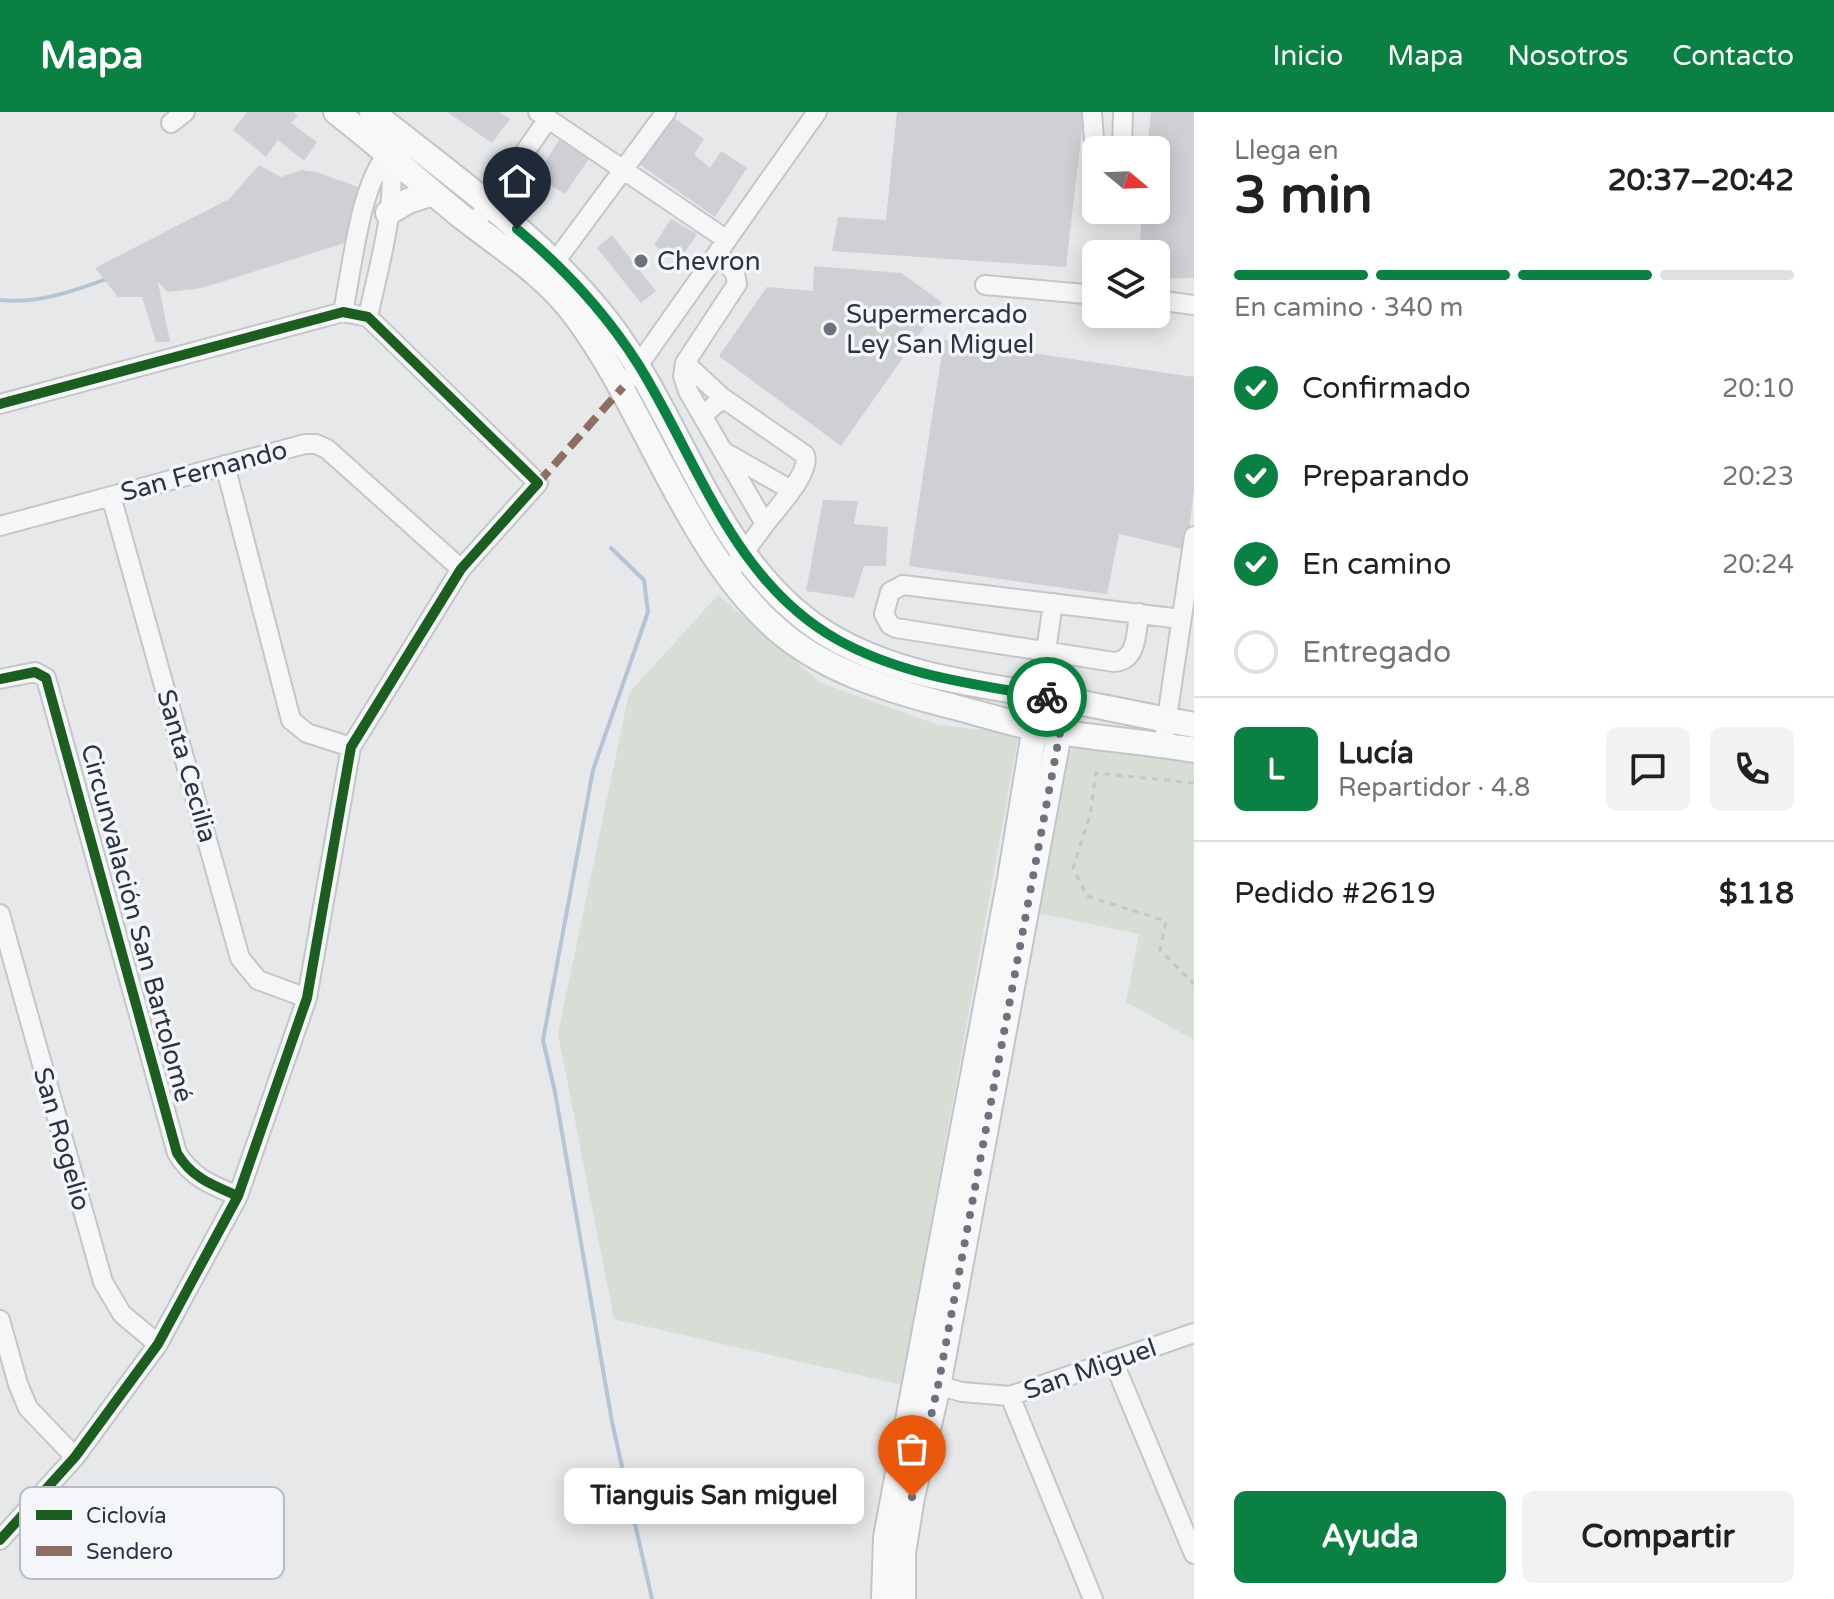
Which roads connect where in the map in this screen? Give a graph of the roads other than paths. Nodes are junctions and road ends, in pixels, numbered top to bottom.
1 (336, 112) edge
2 (372, 112) edge
3 (666, 112) edge
4 (817, 112) edge
5 (1092, 112) edge
6 (1123, 112) edge
7 (543, 116) edge
8 (1094, 136) edge
9 (1122, 136) edge
10 (389, 153) junction
11 (423, 153) junction
12 (624, 170) junction
13 (433, 193) junction
14 (388, 213) junction
15 (480, 216) junction
16 (722, 246) junction
17 (549, 270) junction
18 (985, 285) dead end
19 (1082, 294) edge
20 (1170, 302) edge
21 (1194, 305) edge
22 (343, 312) junction
23 (368, 317) junction
24 (685, 363) junction
25 (638, 365) junction
26 (623, 387) junction
27 (723, 398) junction
28 (0, 404) edge
29 (703, 415) junction
30 (726, 452) junction
31 (225, 465) junction
32 (791, 490) junction
33 (111, 496) junction
34 (765, 524) junction
35 (0, 526) edge
36 (1194, 536) edge
37 (743, 552) junction
38 (461, 569) junction
39 (728, 574) junction
40 (1053, 603) junction
41 (1139, 613) junction
42 (1181, 619) junction
43 (1046, 651) junction
44 (0, 679) edge
45 (1040, 695) junction
46 (1065, 700) junction
47 (1166, 720) junction
48 (1194, 725) edge
49 (1035, 728) junction
50 (1060, 732) junction
51 (1162, 745) junction
52 (351, 747) junction
53 (1194, 750) edge
54 (1021, 881) junction
55 (0, 914) edge
56 (307, 998) junction
57 (238, 1196) junction
58 (0, 1320) edge
59 (1194, 1333) edge
60 (158, 1344) junction
61 (1114, 1363) junction
62 (928, 1383) junction
63 (1010, 1396) junction
64 (75, 1457) junction
65 (48, 1487) edge
66 (20, 1518) edge
67 (0, 1540) edge
68 (1194, 1554) edge
69 (884, 1599) edge
70 (903, 1599) edge
71 (1093, 1599) edge

1 - 10 main road
2 - 10 main road
2 - 11 main road
3 - 12 street
4 - 16 street
5 - 8 street
6 - 9 street
7 - 12 street
7 - 15 street
10 - 11 main road
10 - 13 main road
10 - 14 street
10 - 22 street
11 - 15 main road
12 - 16 street
12 - 17 street
13 - 14 main road
13 - 15 main road
14 - 23 street
15 - 17 main road
16 - 24 street
16 - 25 street
17 - 25 main road
17 - 26 main road
18 - 19 street
20 - 21 street
22 - 23 street
22 - 28 street
23 - 38 street
24 - 27 street
24 - 29 street
25 - 26 street
25 - 37 main road
26 - 39 main road
27 - 29 street
27 - 32 street
29 - 30 street
30 - 32 street
30 - 34 street
31 - 33 street, San Fernando
31 - 38 street, San Fernando
31 - 52 street
32 - 34 street
33 - 35 street, San Fernando
33 - 56 street, Santa Cecilia
34 - 37 street
36 - 42 street
37 - 39 street
37 - 45 main road
38 - 52 street
39 - 49 main road
40 - 41 street
40 - 43 street
40 - 43 street
41 - 42 street
41 - 43 street
42 - 47 street
44 - 57 street, Circunvalación San Bartolomé
45 - 46 main road
45 - 49 main road
46 - 47 main road
46 - 50 main road
47 - 48 main road
47 - 51 street
49 - 50 main road
49 - 54 main road
50 - 51 main road
50 - 54 main road
51 - 53 main road
52 - 56 street
54 - 62 main road
55 - 60 street, San Rogelio
56 - 57 street
57 - 60 street
58 - 64 street
59 - 61 street, San Miguel
60 - 64 street
61 - 63 street, San Miguel
61 - 68 street
62 - 63 street, San Miguel
62 - 69 main road
62 - 70 main road
63 - 71 street
64 - 65 street
66 - 67 street

